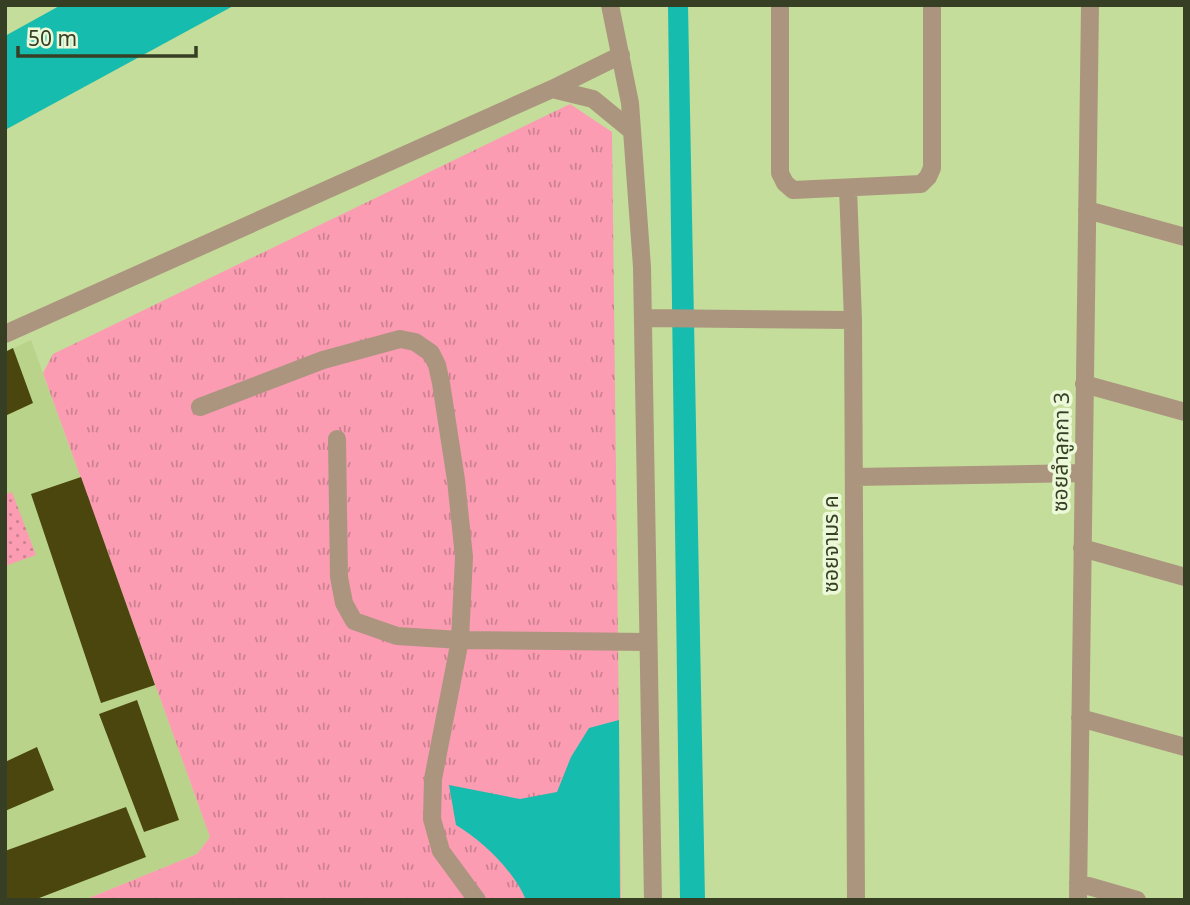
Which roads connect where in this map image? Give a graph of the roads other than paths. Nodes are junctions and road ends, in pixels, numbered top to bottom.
1 (610, 5) edge
2 (780, 5) edge
3 (933, 5) edge
4 (1090, 5) edge
5 (621, 55) junction
6 (552, 89) junction
7 (632, 131) junction
8 (848, 188) junction
9 (1087, 210) junction
10 (1185, 237) edge
11 (643, 318) junction
12 (853, 320) junction
13 (5, 334) edge
14 (1084, 384) junction
15 (200, 407) dead end
16 (1185, 412) edge
17 (337, 439) dead end
18 (1083, 473) junction
19 (854, 477) junction
20 (1082, 548) junction
21 (1185, 577) edge
22 (460, 640) junction
23 (648, 642) junction
24 (1080, 718) junction
25 (1185, 747) edge
26 (1078, 891) edge
27 (477, 900) edge
28 (653, 900) edge
29 (856, 900) edge
30 (1137, 900) edge

1 - 5 street
2 - 8 street
3 - 8 street
4 - 9 street, ซอยลำลูกกา 3
5 - 6 street
5 - 7 street
6 - 7 street
6 - 13 street
7 - 11 street
8 - 12 street, ซอยจามร ค
9 - 10 street
9 - 14 street, ซอยลำลูกกา 3
11 - 12 street
11 - 23 street
12 - 19 street, ซอยจามร ค
14 - 16 street
14 - 18 street, ซอยลำลูกกา 3
15 - 22 street
17 - 22 street
18 - 19 street
18 - 20 street, ซอยลำลูกกา 3
19 - 29 street, ซอยจามร ค
20 - 21 street
20 - 24 street, ซอยลำลูกกา 3
22 - 23 street
22 - 27 street
23 - 28 street
24 - 25 street
24 - 26 street, ซอยลำลูกกา 3
26 - 30 street

